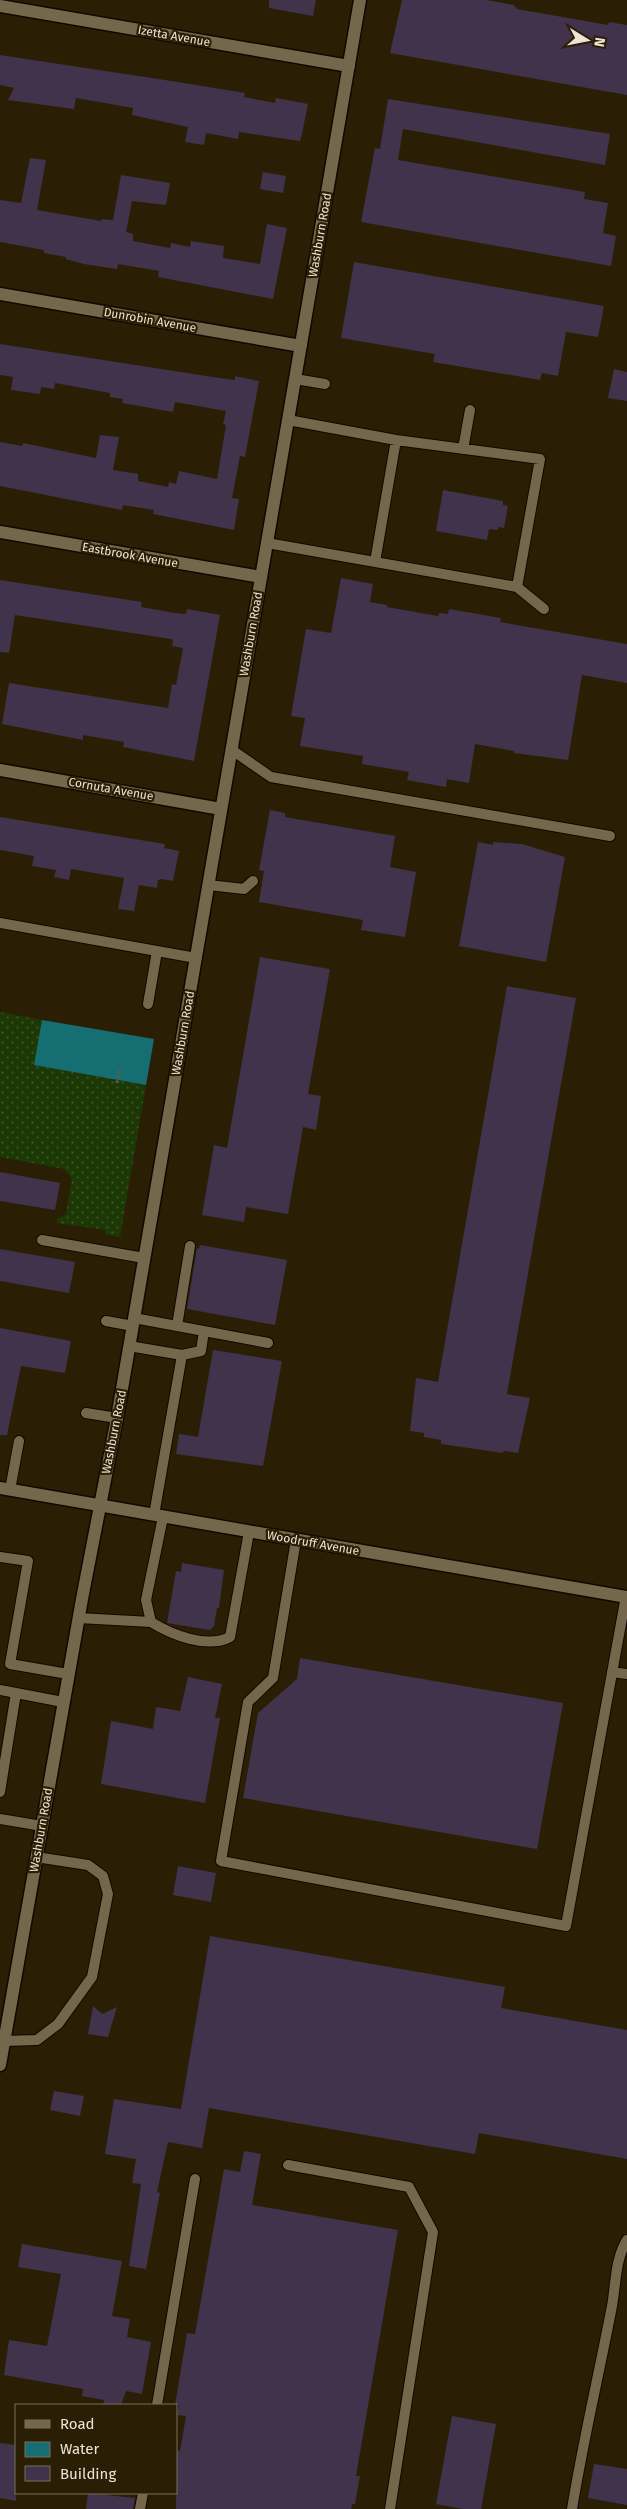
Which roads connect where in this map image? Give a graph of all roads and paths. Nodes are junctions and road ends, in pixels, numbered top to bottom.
1 (360, 0) edge
2 (0, 6) edge
3 (349, 66) junction
4 (0, 294) edge
5 (301, 346) junction
6 (295, 379) junction
7 (326, 384) dead end
8 (470, 410) dead end
9 (288, 420) junction
10 (396, 440) junction
11 (463, 449) junction
12 (0, 532) edge
13 (267, 543) junction
14 (375, 562) junction
15 (261, 578) junction
16 (517, 587) junction
17 (544, 609) dead end
18 (232, 750) junction
19 (0, 770) edge
20 (222, 809) junction
21 (610, 836) dead end
22 (253, 881) dead end
23 (208, 885) junction
24 (0, 923) edge
25 (158, 951) junction
26 (196, 958) junction
27 (148, 1004) dead end
28 (120, 1068) dead end
29 (117, 1083) dead end
30 (42, 1240) dead end
31 (190, 1246) dead end
32 (144, 1258) junction
33 (106, 1321) dead end
34 (133, 1322) junction
35 (177, 1326) junction
36 (204, 1331) junction
37 (268, 1343) dead end
38 (129, 1346) junction
39 (182, 1355) junction
40 (86, 1413) dead end
41 (117, 1418) junction
42 (19, 1441) dead end
43 (5, 1489) edge
44 (99, 1506) junction
45 (159, 1516) junction
46 (249, 1532) junction
47 (296, 1540) junction
48 (0, 1557) edge
49 (626, 1596) edge
50 (78, 1618) junction
51 (151, 1622) junction
52 (612, 1672) junction
53 (68, 1674) junction
54 (627, 1674) edge
55 (0, 1690) edge
56 (16, 1693) junction
57 (63, 1702) junction
58 (0, 1792) edge
59 (0, 1819) edge
60 (42, 1826) junction
61 (36, 1857) junction
62 (3, 2035) edge
63 (0, 2065) edge
64 (288, 2165) dead end
65 (195, 2179) dead end
66 (627, 2240) edge
67 (157, 2404) edge
68 (143, 2494) edge
69 (140, 2509) edge
70 (390, 2509) edge
71 (572, 2509) edge

1 - 3 street, Washburn Road
2 - 3 street, Izetta Avenue
3 - 5 street, Washburn Road
4 - 5 street, Dunrobin Avenue
5 - 6 street, Washburn Road
6 - 7 lane
6 - 9 street, Washburn Road
8 - 11 lane
9 - 10 lane
9 - 13 street, Washburn Road
10 - 11 lane
10 - 14 lane
11 - 16 lane
12 - 15 street, Eastbrook Avenue
13 - 14 lane
13 - 15 street, Washburn Road
14 - 16 lane
15 - 18 street, Washburn Road
16 - 17 lane
18 - 20 street, Washburn Road
18 - 21 lane
19 - 20 street, Cornuta Avenue
20 - 23 street, Washburn Road
22 - 23 lane
23 - 26 street, Washburn Road
24 - 25 lane
25 - 26 lane
25 - 27 lane
26 - 32 street, Washburn Road
28 - 29 path
30 - 32 lane
31 - 35 lane
32 - 34 street, Washburn Road
33 - 34 lane
34 - 35 lane
34 - 38 street, Washburn Road
35 - 36 lane
36 - 37 lane
36 - 39 lane
38 - 39 lane
38 - 41 street, Washburn Road
39 - 45 lane
40 - 41 lane
41 - 44 street, Washburn Road
42 - 43 lane
43 - 44 street, Woodruff Avenue
44 - 45 street, Woodruff Avenue
44 - 50 street, Washburn Road
45 - 46 street, Woodruff Avenue
45 - 51 lane
46 - 47 street, Woodruff Avenue
46 - 51 lane
47 - 49 street, Woodruff Avenue
47 - 52 lane
48 - 53 lane
49 - 52 lane
50 - 51 lane
50 - 53 street, Washburn Road
52 - 54 lane
53 - 57 street, Washburn Road
55 - 56 lane
56 - 57 lane
56 - 58 lane
57 - 60 street, Washburn Road
59 - 60 lane
60 - 61 street, Washburn Road
61 - 62 street, Washburn Road
61 - 62 lane
62 - 63 street, Washburn Road
64 - 70 lane
65 - 67 lane
66 - 71 lane
68 - 69 lane

